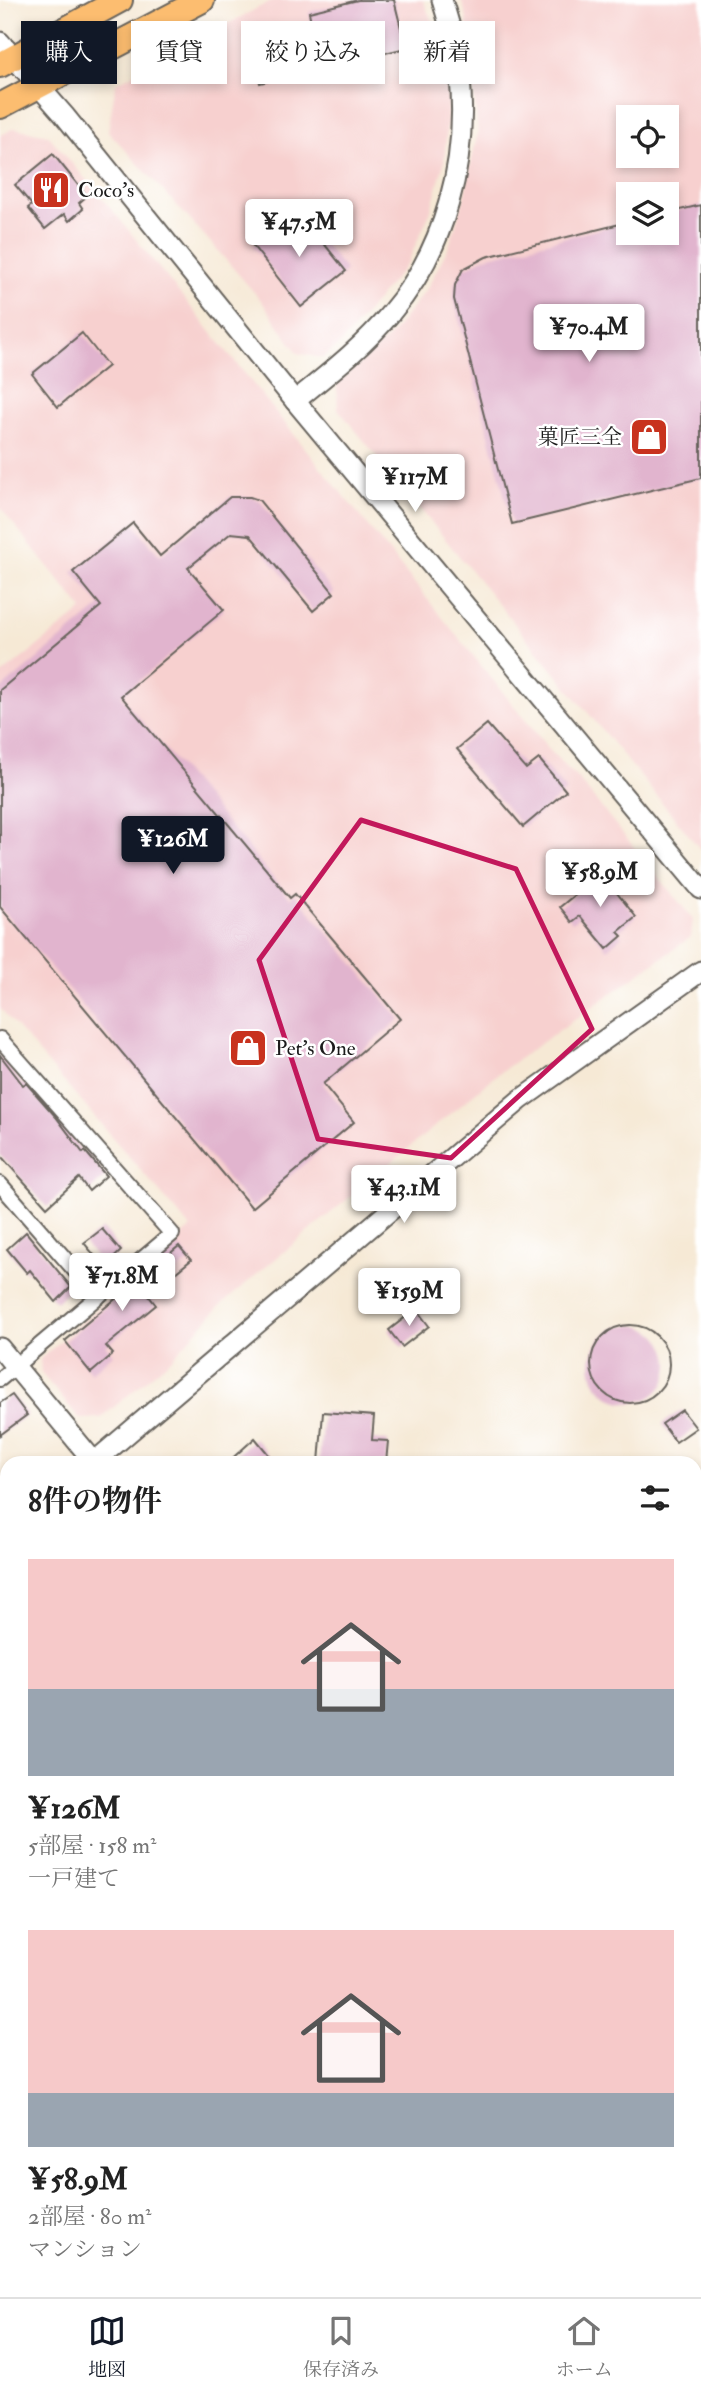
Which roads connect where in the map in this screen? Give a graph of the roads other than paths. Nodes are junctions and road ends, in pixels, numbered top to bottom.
1 (120, 0) edge
2 (202, 0) edge
3 (442, 0) edge
4 (5, 55) edge
5 (39, 86) junction
6 (0, 107) edge
7 (295, 401) junction
8 (701, 889) edge
9 (701, 971) edge
10 (0, 1039) edge
11 (0, 1184) edge
12 (98, 1297) junction
13 (0, 1348) edge
14 (17, 1367) junction
15 (0, 1379) edge
16 (88, 1456) edge
17 (102, 1456) edge

1 - 4 highway
2 - 5 highway
3 - 7 street
4 - 5 street
5 - 6 highway
5 - 7 street
7 - 8 street
9 - 17 street
10 - 12 street
11 - 12 street
12 - 14 street
13 - 14 street
14 - 15 street
14 - 16 street

